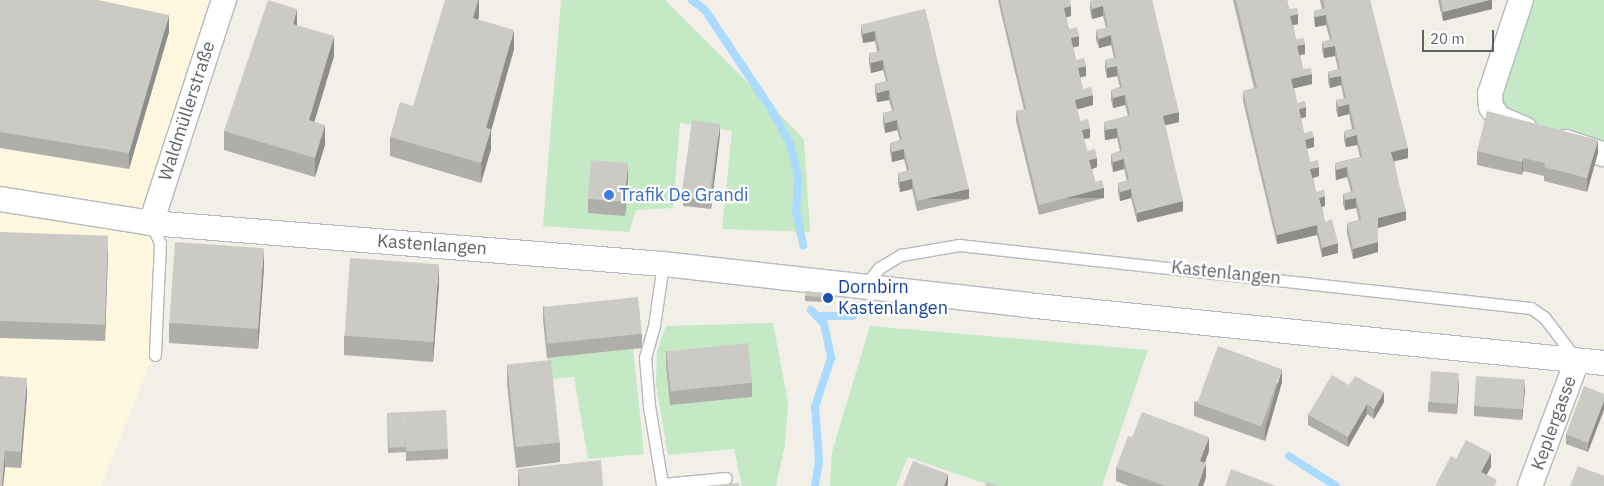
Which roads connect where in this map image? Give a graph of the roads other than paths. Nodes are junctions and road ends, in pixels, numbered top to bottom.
1 (224, 0) edge
2 (1520, 0) edge
3 (1604, 154) edge
4 (0, 198) edge
5 (151, 223) junction
6 (663, 264) junction
7 (864, 286) junction
8 (155, 355) dead end
9 (1577, 361) junction
10 (1604, 363) edge
11 (726, 478) dead end
12 (1530, 486) edge

1 - 5 street, Waldmüllerstraße
2 - 3 street
4 - 5 street, Kastenlangen
5 - 6 street, Kastenlangen
5 - 8 lane
6 - 7 street, Kastenlangen
6 - 11 lane
7 - 9 street, Kastenlangen
7 - 9 lane, Kastenlangen
9 - 10 street, Kastenlangen
9 - 12 street, Keplergasse

